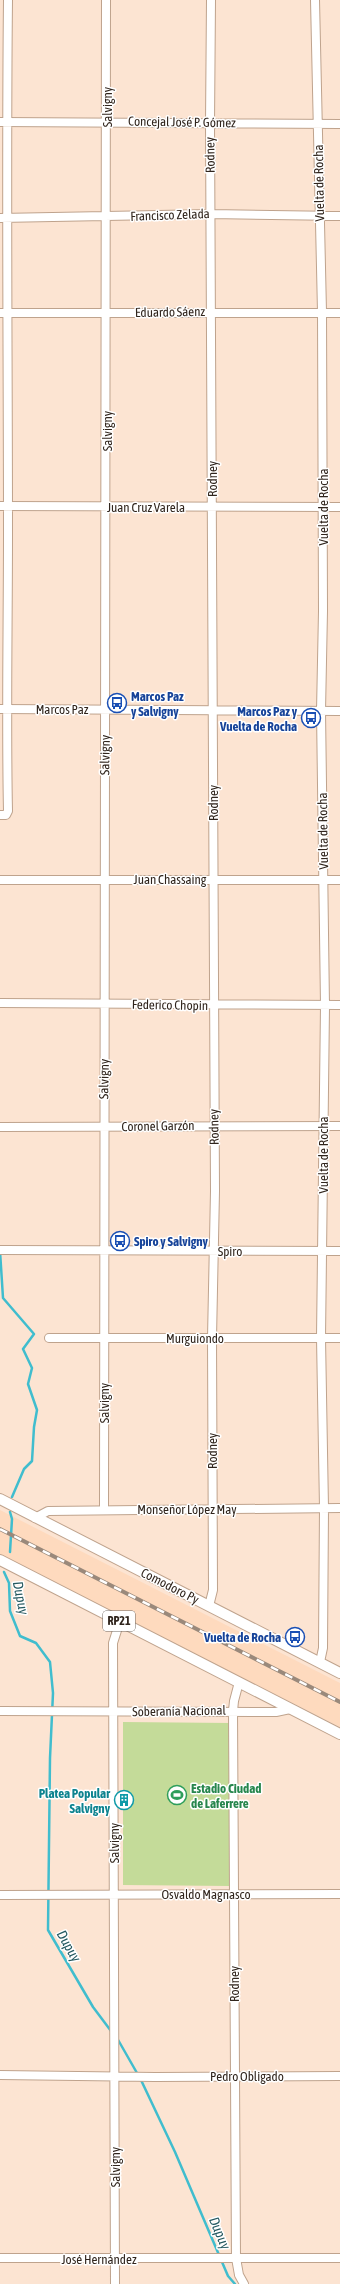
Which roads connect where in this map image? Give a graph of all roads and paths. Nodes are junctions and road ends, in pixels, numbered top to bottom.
1 (8, 0) edge
2 (106, 0) edge
3 (211, 0) edge
4 (315, 0) edge
5 (107, 121) junction
6 (3, 122) edge
7 (210, 123) junction
8 (318, 124) junction
9 (340, 124) edge
10 (211, 214) junction
11 (320, 216) junction
12 (340, 216) edge
13 (107, 217) junction
14 (4, 218) edge
15 (212, 312) junction
16 (322, 312) junction
17 (340, 312) edge
18 (3, 313) edge
19 (107, 313) junction
20 (4, 506) edge
21 (107, 507) junction
22 (212, 507) junction
23 (323, 507) junction
24 (340, 507) edge
25 (3, 709) edge
26 (105, 709) junction
27 (213, 711) junction
28 (321, 711) junction
29 (340, 711) edge
30 (0, 815) edge
31 (104, 879) junction
32 (0, 880) edge
33 (214, 880) junction
34 (324, 880) junction
35 (340, 880) edge
36 (0, 1003) edge
37 (106, 1003) junction
38 (214, 1005) junction
39 (340, 1005) edge
40 (325, 1006) junction
41 (213, 1125) junction
42 (103, 1126) junction
43 (323, 1126) junction
44 (340, 1126) edge
45 (1, 1127) edge
46 (0, 1250) edge
47 (105, 1251) junction
48 (213, 1251) junction
49 (323, 1251) junction
50 (340, 1251) edge
51 (49, 1338) dead end
52 (103, 1338) junction
53 (212, 1338) junction
54 (321, 1338) junction
55 (340, 1338) edge
56 (0, 1499) edge
57 (324, 1508) junction
58 (340, 1508) edge
59 (104, 1509) junction
60 (212, 1509) junction
61 (35, 1518) junction
62 (0, 1560) edge
63 (209, 1606) junction
64 (120, 1622) junction
65 (320, 1662) junction
66 (340, 1673) edge
67 (239, 1682) junction
68 (290, 1709) junction
69 (0, 1711) edge
70 (233, 1711) junction
71 (113, 1712) junction
72 (340, 1734) edge
73 (0, 1894) edge
74 (114, 1894) junction
75 (234, 1894) junction
76 (340, 1894) edge
77 (0, 2075) edge
78 (115, 2076) junction
79 (234, 2076) junction
80 (340, 2076) edge
81 (0, 2258) edge
82 (236, 2258) junction
83 (340, 2258) edge
84 (115, 2259) junction
85 (115, 2284) edge
86 (244, 2284) edge

1 - 6 street
2 - 5 street, Salvigny
3 - 7 street, Rodney
4 - 8 street, Vuelta de Rocha
5 - 6 street, Concejal José P. Gómez
5 - 7 street, Concejal José P. Gómez
5 - 13 street, Salvigny
6 - 14 street
7 - 8 street, Concejal José P. Gómez
7 - 10 street, Rodney
8 - 9 street, Concejal José P. Gómez
8 - 11 street, Vuelta de Rocha
10 - 11 street, Francisco Zelada
10 - 13 street, Francisco Zelada
10 - 15 street, Rodney
11 - 12 street, Francisco Zelada
11 - 16 street, Vuelta de Rocha
13 - 14 street, Francisco Zelada
13 - 19 street, Salvigny
14 - 18 street
15 - 16 street, Eduardo Sáenz
15 - 19 street, Eduardo Sáenz
15 - 22 street, Rodney
16 - 17 street, Eduardo Sáenz
16 - 23 street, Vuelta de Rocha
18 - 19 street, Eduardo Sáenz
18 - 20 street
19 - 21 street, Salvigny
20 - 21 street, Juan Cruz Varela
20 - 25 street
21 - 22 street, Juan Cruz Varela
21 - 26 street, Salvigny
22 - 23 street, Juan Cruz Varela
22 - 27 street, Rodney
23 - 24 street, Juan Cruz Varela
23 - 28 street, Vuelta de Rocha
25 - 26 street, Marcos Paz
25 - 30 street
26 - 27 street, Marcos Paz
26 - 31 street, Salvigny
27 - 28 street, Marcos Paz
27 - 33 street, Rodney
28 - 29 street, Marcos Paz
28 - 34 street, Vuelta de Rocha
31 - 32 street, Juan Chassaing
31 - 33 street, Juan Chassaing
31 - 37 street, Salvigny
33 - 34 street, Juan Chassaing
33 - 38 street, Rodney
34 - 35 street, Juan Chassaing
34 - 40 street, Vuelta de Rocha
36 - 37 street, Federico Chopin
37 - 38 street, Federico Chopin
37 - 42 street, Salvigny
38 - 40 street, Federico Chopin
38 - 41 street, Rodney
39 - 40 street, Federico Chopin
40 - 43 street, Vuelta de Rocha
41 - 42 street, Coronel Garzón
41 - 43 street, Coronel Garzón
41 - 48 street, Rodney
42 - 45 street, Coronel Garzón
42 - 47 street, Salvigny
43 - 44 street, Coronel Garzón
43 - 49 street, Vuelta de Rocha
46 - 47 street, Spiro
47 - 48 street, Spiro
47 - 52 street, Salvigny
48 - 49 street, Spiro
48 - 53 street, Rodney
49 - 50 street, Spiro
49 - 54 street, Vuelta de Rocha
51 - 52 street, Murguiondo
52 - 53 street, Murguiondo
52 - 59 street, Salvigny
53 - 54 street, Murguiondo
53 - 60 street, Rodney
54 - 55 street, Murguiondo
54 - 57 street, Vuelta de Rocha
56 - 61 main road, Comodoro Py
57 - 58 street, Monseñor López May
57 - 60 street, Monseñor López May
57 - 65 street, Vuelta de Rocha
59 - 60 street, Monseñor López May
59 - 61 street, Monseñor López May
60 - 63 street, Rodney
61 - 63 main road, Comodoro Py
62 - 64 main road, RP21
63 - 65 main road, Comodoro Py
64 - 67 main road, RP21
64 - 71 street, Salvigny
65 - 66 main road, Comodoro Py
67 - 68 main road, RP21
67 - 70 street, Rodney
68 - 70 street, Soberanía Nacional
68 - 72 main road, RP21
69 - 71 street, Soberanía Nacional
70 - 71 street, Soberanía Nacional
70 - 75 street, Rodney
71 - 74 street, Salvigny
73 - 74 street, Osvaldo Magnasco
74 - 75 street, Osvaldo Magnasco
74 - 78 street, Salvigny
75 - 76 street, Osvaldo Magnasco
75 - 79 street, Rodney
77 - 78 street
78 - 79 street, Pedro Obligado
78 - 84 street, Salvigny
79 - 80 street, Pedro Obligado
79 - 82 street, Rodney
81 - 84 street, José Hernández
82 - 83 street
82 - 84 street, José Hernández
82 - 86 street, Rodney
84 - 85 street, Salvigny

